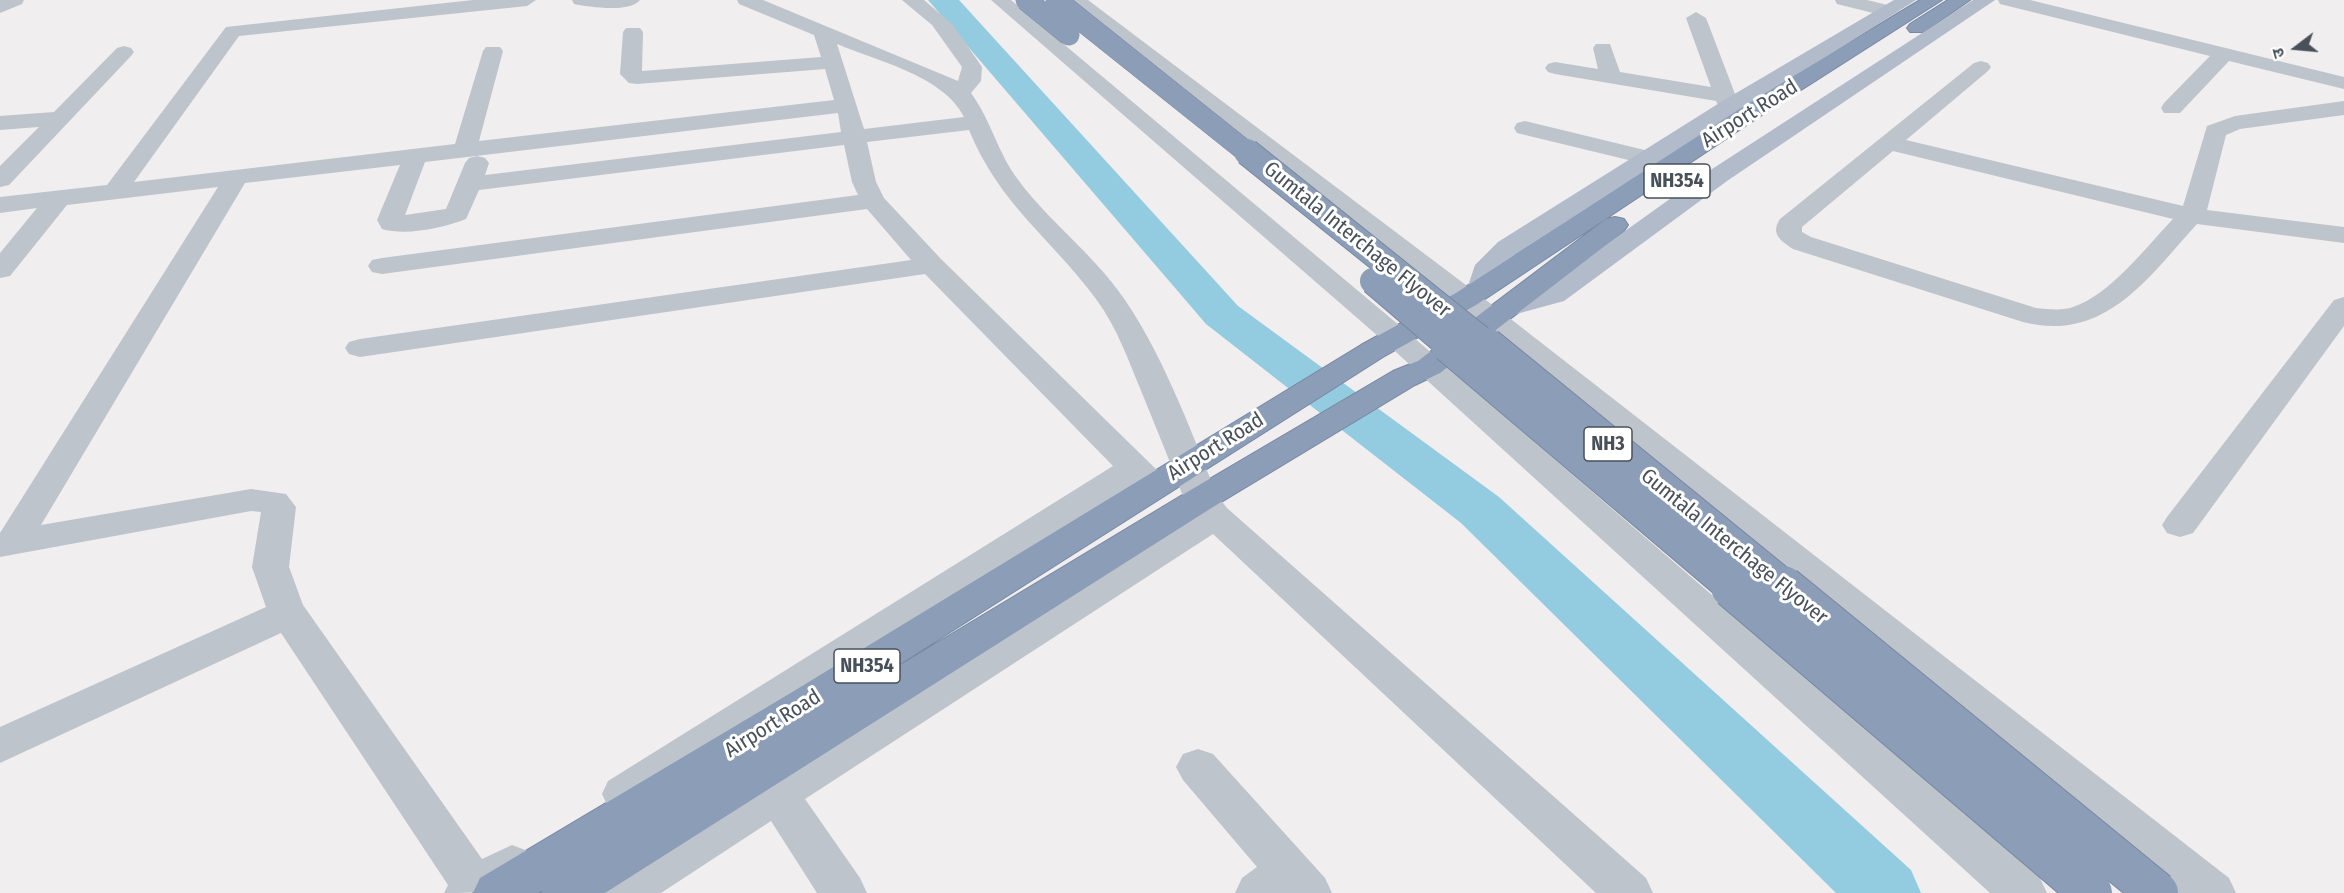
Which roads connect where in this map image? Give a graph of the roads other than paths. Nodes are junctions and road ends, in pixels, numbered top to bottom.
1 (15, 0) edge
2 (331, 0) edge
3 (527, 0) edge
4 (581, 0) edge
5 (631, 0) edge
6 (746, 0) edge
7 (911, 0) edge
8 (1000, 0) edge
9 (1026, 0) edge
10 (1056, 0) edge
11 (1076, 0) edge
12 (1844, 0) edge
13 (1933, 0) edge
14 (1961, 0) edge
15 (1986, 0) edge
16 (2007, 0) edge
17 (1898, 5) edge
18 (0, 7) edge
19 (1696, 18) dead end
20 (319, 22) junction
21 (633, 32) dead end
22 (823, 32) junction
23 (1603, 48) dead end
24 (493, 51) dead end
25 (123, 52) dead end
26 (2225, 53) junction
27 (832, 62) junction
28 (1981, 66) dead end
29 (1555, 68) dead end
30 (1611, 78) junction
31 (2344, 83) edge
32 (960, 91) junction
33 (1727, 102) junction
34 (847, 105) junction
35 (2172, 108) dead end
36 (2344, 108) edge
37 (60, 118) junction
38 (977, 122) junction
39 (0, 123) edge
40 (1525, 128) dead end
41 (854, 137) junction
42 (1888, 143) junction
43 (474, 148) junction
44 (416, 155) junction
45 (1649, 158) junction
46 (236, 178) junction
47 (0, 180) edge
48 (470, 184) junction
49 (114, 192) junction
50 (58, 198) junction
51 (873, 201) junction
52 (0, 205) edge
53 (2191, 216) junction
54 (2344, 235) edge
55 (931, 265) junction
56 (382, 266) dead end
57 (0, 270) edge
58 (1474, 294) junction
59 (2344, 306) edge
60 (1501, 313) junction
61 (1384, 344) junction
62 (360, 348) dead end
63 (1416, 372) junction
64 (1144, 477) junction
65 (1201, 493) junction
66 (2180, 525) dead end
67 (6, 544) edge
68 (288, 613) junction
69 (0, 746) edge
70 (1198, 767) dead end
71 (776, 792) junction
72 (1285, 885) edge
73 (480, 891) edge
74 (565, 893) edge
75 (621, 893) edge
76 (843, 893) edge
77 (1629, 893) edge
78 (2024, 893) edge
79 (2091, 893) edge
80 (2157, 893) edge
81 (2212, 893) edge

1 - 18 street
2 - 20 street
3 - 20 street
4 - 5 street
6 - 22 street
7 - 32 street
8 - 61 street
9 - 79 highway, Gumtala Interchage Flyover / NH3, bridge
10 - 80 highway, Gumtala Interchage Flyover / NH3, bridge
11 - 58 street
12 - 17 street
13 - 58 highway, Airport Road / NH354
14 - 60 highway, Airport Road / NH354
15 - 60 main road
16 - 26 street
17 - 33 main road
19 - 33 street
20 - 49 street
21 - 27 street
22 - 27 street
22 - 32 street
23 - 30 street
24 - 43 street
25 - 37 street
26 - 31 street
26 - 35 street
27 - 34 street
28 - 42 street
29 - 30 street
30 - 33 street
32 - 38 street
33 - 45 main road
34 - 41 street
34 - 43 street
36 - 53 street
37 - 39 street
37 - 47 street
38 - 41 street
38 - 65 street
40 - 45 street
41 - 48 street
41 - 51 street
42 - 53 street
42 - 53 street
43 - 44 street
43 - 48 street
44 - 46 street
44 - 48 street
45 - 58 main road
46 - 49 street
46 - 67 street
49 - 50 street
50 - 52 street
50 - 57 street
51 - 55 street
51 - 56 street
53 - 54 street
55 - 62 street
55 - 64 street
58 - 60 street
58 - 61 highway, Airport Road / NH354
59 - 66 street
60 - 63 highway, Airport Road / NH354
60 - 81 street
61 - 63 street
61 - 65 highway, Airport Road / NH354
63 - 65 highway, Airport Road / NH354
63 - 78 street
64 - 65 highway, Airport Road / NH354
64 - 73 street
65 - 71 street
65 - 74 highway, Airport Road / NH354
65 - 77 street
67 - 68 street
68 - 69 street
68 - 73 street
70 - 72 street
71 - 75 street
71 - 76 street

